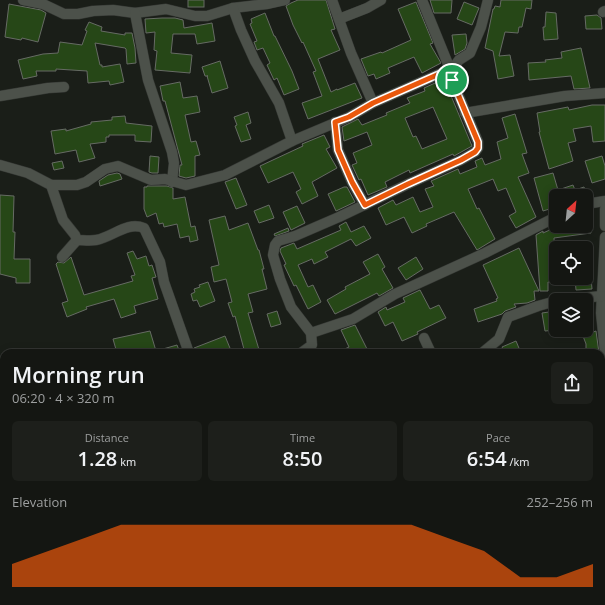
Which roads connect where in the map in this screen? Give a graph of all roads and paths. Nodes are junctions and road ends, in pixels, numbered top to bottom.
1 (23, 0) edge
2 (285, 0) edge
3 (332, 0) edge
4 (381, 0) edge
5 (422, 0) edge
6 (488, 0) edge
7 (233, 8) junction
8 (135, 13) junction
9 (339, 19) junction
10 (452, 69) junction
11 (64, 87) dead end
12 (605, 93) edge
13 (0, 96) edge
14 (373, 103) junction
15 (465, 112) junction
16 (335, 122) junction
17 (292, 141) junction
18 (0, 165) edge
19 (172, 182) junction
20 (51, 185) junction
21 (605, 201) edge
22 (593, 203) edge
23 (365, 205) junction
24 (605, 210) edge
25 (549, 221) edge
26 (605, 226) edge
27 (605, 237) edge
28 (77, 240) junction
29 (62, 256) dead end
30 (602, 296) junction
31 (593, 297) edge
32 (549, 303) edge
33 (311, 333) junction
34 (424, 338) dead end
35 (188, 349) edge
36 (307, 349) edge
37 (429, 349) edge
38 (487, 349) edge
39 (605, 349) edge

1 - 8 street
2 - 7 street
3 - 9 street
4 - 9 street
5 - 10 street
6 - 10 street
7 - 8 street
7 - 17 street
8 - 19 street
9 - 14 street
10 - 14 street
10 - 15 street
11 - 13 street
12 - 15 street
14 - 16 street
15 - 23 street
16 - 17 street
16 - 23 street
17 - 19 street
18 - 20 street
19 - 20 street
20 - 28 street
21 - 22 street
23 - 33 street
24 - 26 street
25 - 33 street
27 - 30 street
28 - 29 street
28 - 35 street
30 - 31 street
30 - 39 street
32 - 38 street
33 - 36 street
34 - 37 street

